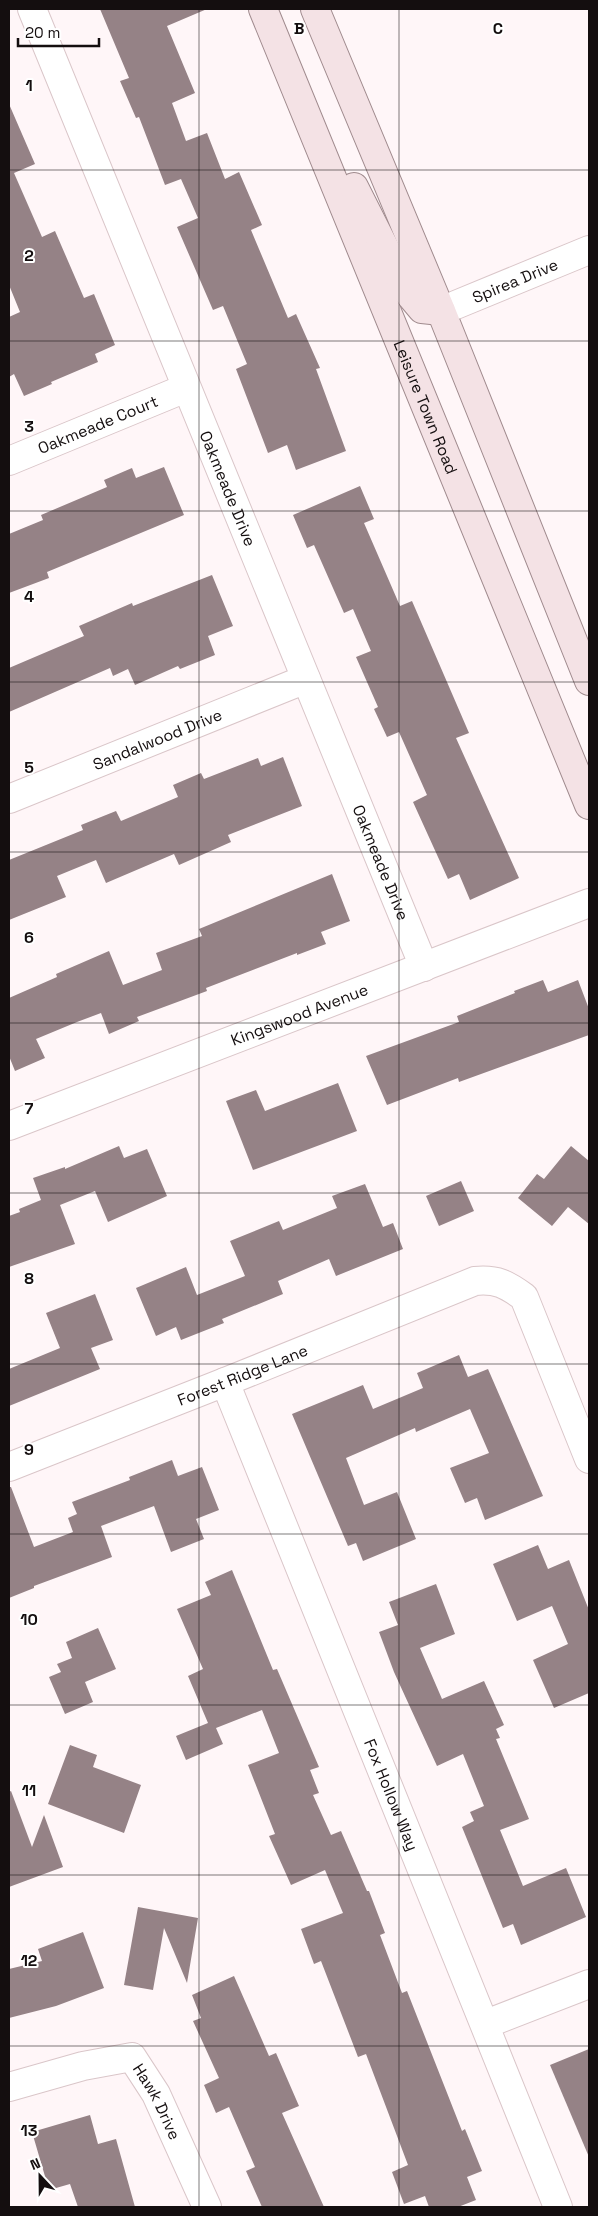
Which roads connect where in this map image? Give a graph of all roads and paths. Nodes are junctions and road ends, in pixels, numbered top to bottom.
1 (32, 9) edge
2 (315, 9) edge
3 (265, 13) edge
4 (589, 250) edge
5 (440, 311) junction
6 (186, 388) junction
7 (9, 461) edge
8 (306, 679) junction
9 (589, 681) edge
10 (9, 799) edge
11 (589, 805) edge
12 (589, 903) edge
13 (424, 968) junction
14 (9, 1126) edge
15 (225, 1382) junction
16 (589, 1459) edge
17 (9, 1466) edge
18 (589, 1984) edge
19 (486, 2024) junction
20 (9, 2087) edge
21 (207, 2207) edge
22 (558, 2207) edge

1 - 6 street, Oakmeade Drive
2 - 5 main road
3 - 5 main road
3 - 11 main road, Leisure Town Road
4 - 5 street, Spirea Drive
5 - 9 main road
6 - 7 street, Oakmeade Court
6 - 8 street, Oakmeade Drive
8 - 10 street, Sandalwood Drive
8 - 13 street, Oakmeade Drive
12 - 13 street, Kingswood Avenue
13 - 14 street, Kingswood Avenue
15 - 16 street, Forest Ridge Lane
15 - 17 street, Forest Ridge Lane
15 - 19 street, Fox Hollow Way
18 - 19 street
19 - 22 street, Fox Hollow Way
20 - 21 street, Hawk Drive

